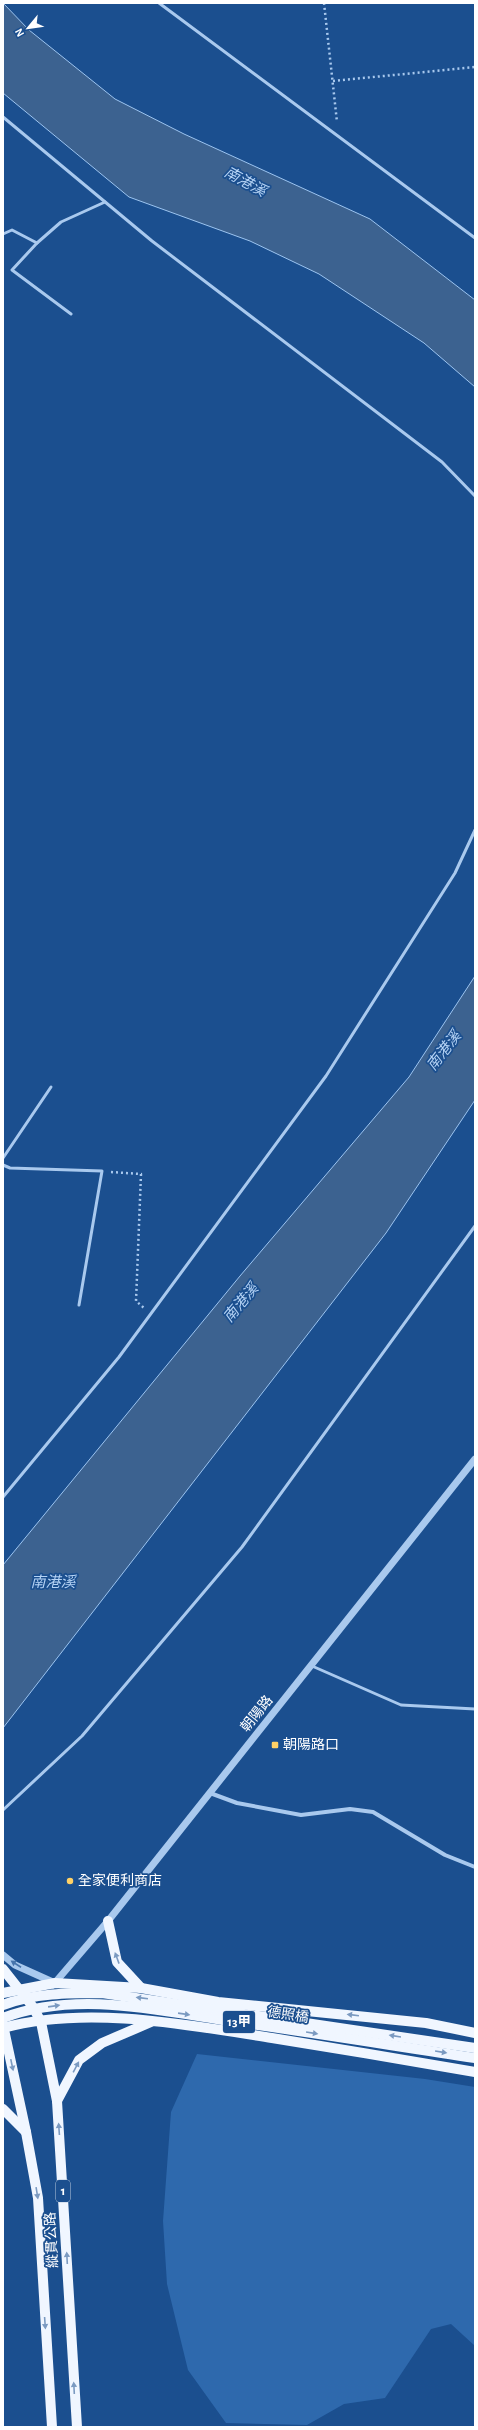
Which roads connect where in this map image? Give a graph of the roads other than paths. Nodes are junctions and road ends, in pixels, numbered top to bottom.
1 (159, 3) edge
2 (3, 117) edge
3 (105, 202) junction
4 (3, 234) edge
5 (475, 238) edge
6 (37, 243) junction
7 (71, 314) dead end
8 (475, 496) edge
9 (475, 830) edge
10 (51, 1087) dead end
11 (3, 1158) edge
12 (3, 1165) edge
13 (475, 1226) edge
14 (79, 1305) dead end
15 (475, 1459) edge
16 (3, 1497) edge
17 (312, 1666) junction
18 (475, 1709) edge
19 (210, 1793) junction
20 (3, 1810) edge
21 (475, 1867) edge
22 (108, 1921) junction
23 (3, 1955) edge
24 (3, 1969) edge
25 (55, 1983) junction
26 (141, 1988) junction
27 (18, 1990) junction
28 (3, 1993) edge
29 (3, 2005) edge
30 (32, 2007) junction
31 (153, 2021) junction
32 (41, 2022) junction
33 (3, 2024) edge
34 (475, 2033) edge
35 (475, 2048) edge
36 (475, 2058) edge
37 (475, 2072) edge
38 (58, 2101) junction
39 (3, 2109) edge
40 (26, 2132) junction
41 (52, 2427) edge
42 (77, 2427) edge

1 - 5 lane
2 - 3 lane
3 - 6 lane
3 - 8 lane
4 - 6 lane
6 - 7 lane
9 - 16 lane
10 - 11 lane
12 - 14 lane
13 - 20 lane
15 - 17 street, 朝陽路
17 - 18 lane
17 - 19 street, 朝陽路
19 - 21 street
19 - 22 street, 朝陽路
22 - 25 street, 朝陽路
26 -> 22 main road
25 -> 23 street
24 - 27 main road, 縱貫公路 / 1
25 - 26 main road
25 - 27 main road
25 - 30 street, 朝陽路
34 -> 26 main road
27 - 28 main road
27 - 30 main road, 縱貫公路 / 1
35 -> 29 main road, 德照橋 / 13甲, bridge
30 - 32 main road, 縱貫公路 / 1
30 - 33 street, 朝陽路
31 - 32 main road
31 - 37 main road
38 -> 31 main road
32 - 33 main road
32 - 38 main road, 縱貫公路 / 1
33 -> 36 main road, 德照橋 / 13甲, bridge
33 -> 40 main road, 縱貫公路 / 1
42 -> 38 main road, 縱貫公路 / 1
39 - 40 main road
40 -> 41 main road, 縱貫公路 / 1

